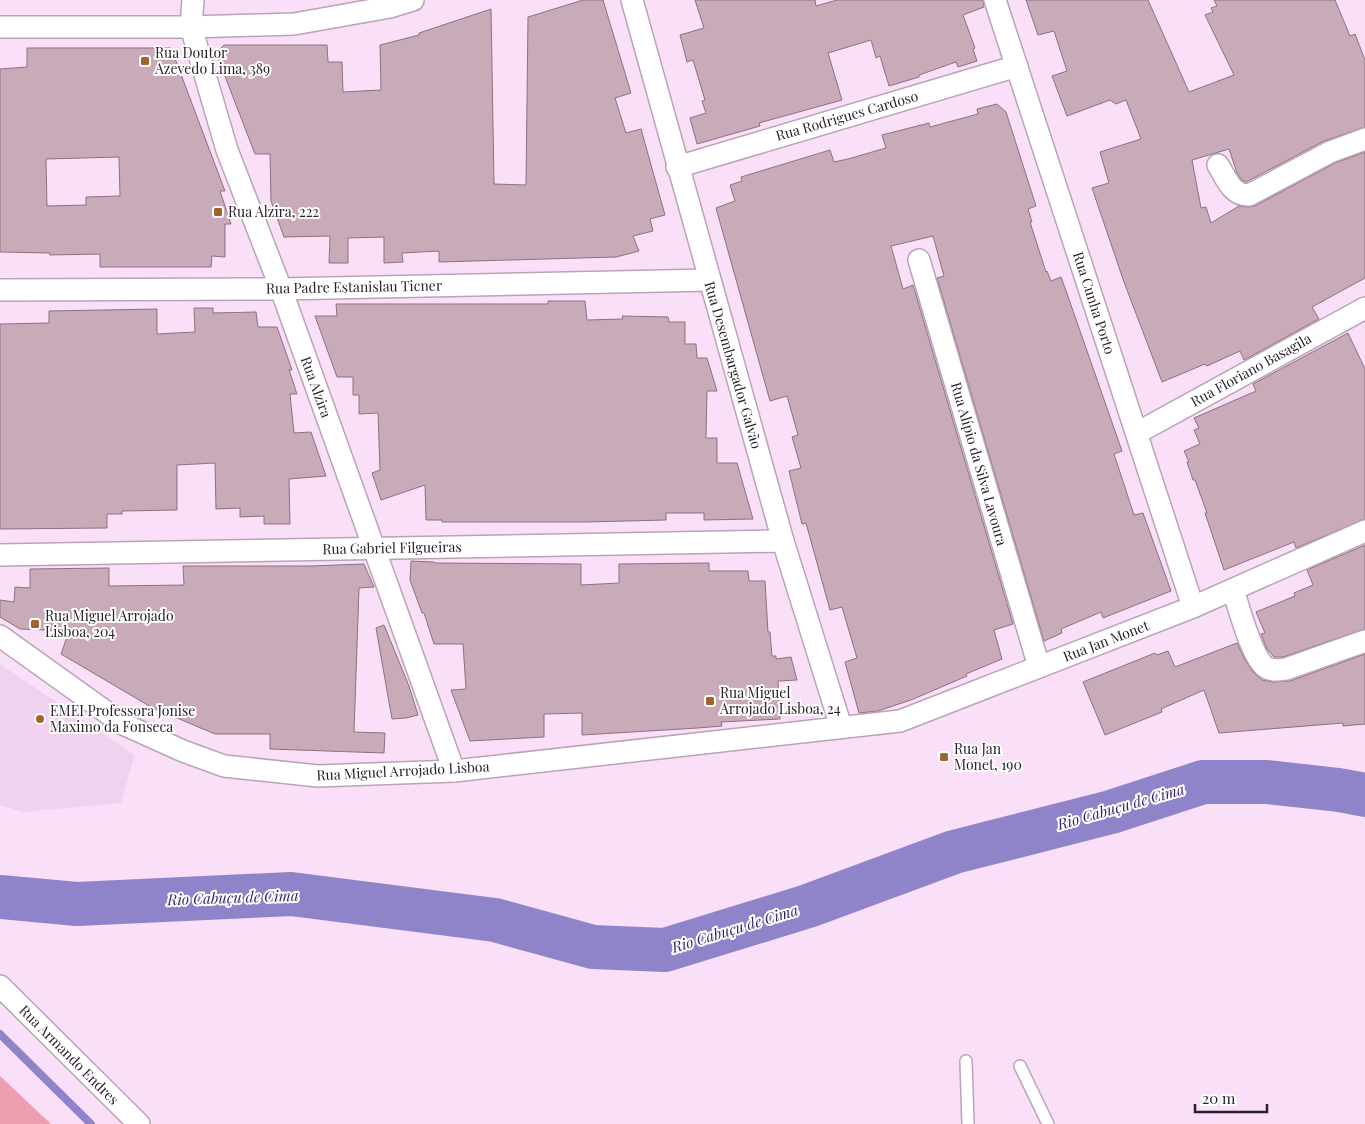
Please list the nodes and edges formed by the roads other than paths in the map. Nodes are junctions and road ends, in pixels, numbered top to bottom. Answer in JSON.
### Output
{"nodes":[{"id":1,"x":193,"y":0,"type":"edge"},
{"id":2,"x":413,"y":0,"type":"edge"},
{"id":3,"x":632,"y":0,"type":"edge"},
{"id":4,"x":995,"y":0,"type":"edge"},
{"id":5,"x":0,"y":27,"type":"edge"},
{"id":6,"x":191,"y":27,"type":"junction"},
{"id":7,"x":1017,"y":66,"type":"junction"},
{"id":8,"x":1365,"y":139,"type":"edge"},
{"id":9,"x":1218,"y":165,"type":"dead end"},
{"id":10,"x":677,"y":167,"type":"junction"},
{"id":11,"x":919,"y":260,"type":"dead end"},
{"id":12,"x":709,"y":280,"type":"junction"},
{"id":13,"x":281,"y":289,"type":"junction"},
{"id":14,"x":0,"y":290,"type":"edge"},
{"id":15,"x":1365,"y":308,"type":"edge"},
{"id":16,"x":1137,"y":433,"type":"junction"},
{"id":17,"x":1365,"y":531,"type":"edge"},
{"id":18,"x":783,"y":541,"type":"junction"},
{"id":19,"x":374,"y":548,"type":"junction"},
{"id":20,"x":0,"y":555,"type":"edge"},
{"id":21,"x":1233,"y":590,"type":"junction"},
{"id":22,"x":1193,"y":606,"type":"junction"},
{"id":23,"x":0,"y":636,"type":"edge"},
{"id":24,"x":1365,"y":641,"type":"edge"},
{"id":25,"x":1039,"y":667,"type":"junction"},
{"id":26,"x":841,"y":727,"type":"junction"},
{"id":27,"x":454,"y":771,"type":"junction"},
{"id":28,"x":0,"y":986,"type":"edge"},
{"id":29,"x":966,"y":1061,"type":"dead end"},
{"id":30,"x":1020,"y":1066,"type":"dead end"},
{"id":31,"x":139,"y":1124,"type":"edge"},
{"id":32,"x":968,"y":1124,"type":"edge"},
{"id":33,"x":1048,"y":1124,"type":"edge"}],
"edges":[{"from":1,"to":6,"type":"street","name":"Rua Alzira"},
{"from":2,"to":6,"type":"street"},
{"from":3,"to":10,"type":"street","name":"Rua Desembargador Galvão"},
{"from":4,"to":7,"type":"street","name":"Rua Cunha Porto"},
{"from":5,"to":6,"type":"street"},
{"from":6,"to":13,"type":"street","name":"Rua Alzira"},
{"from":7,"to":10,"type":"street","name":"Rua Rodrigues Cardoso"},
{"from":7,"to":16,"type":"street","name":"Rua Cunha Porto"},
{"from":8,"to":9,"type":"street"},
{"from":10,"to":12,"type":"street","name":"Rua Desembargador Galvão"},
{"from":11,"to":25,"type":"street","name":"Rua Alípio da Silva Lavoura"},
{"from":12,"to":13,"type":"street","name":"Rua Padre Estanislau Ticner"},
{"from":12,"to":18,"type":"street","name":"Rua Desembargador Galvão"},
{"from":13,"to":14,"type":"street","name":"Rua Padre Estanislau Ticner"},
{"from":13,"to":19,"type":"street","name":"Rua Alzira"},
{"from":15,"to":16,"type":"street","name":"Rua Floriano Basagila"},
{"from":16,"to":22,"type":"street","name":"Rua Cunha Porto"},
{"from":17,"to":21,"type":"street","name":"Rua Jan Monet"},
{"from":18,"to":19,"type":"street","name":"Rua Gabriel Filgueiras"},
{"from":18,"to":26,"type":"street","name":"Rua Desembargador Galvão"},
{"from":19,"to":20,"type":"street","name":"Rua Gabriel Filgueiras"},
{"from":19,"to":27,"type":"street","name":"Rua Alzira"},
{"from":21,"to":22,"type":"street","name":"Rua Jan Monet"},
{"from":21,"to":24,"type":"street"},
{"from":22,"to":25,"type":"street","name":"Rua Jan Monet"},
{"from":23,"to":27,"type":"street","name":"Rua Miguel Arrojado Lisboa"},
{"from":25,"to":26,"type":"street","name":"Rua Jan Monet"},
{"from":26,"to":27,"type":"street","name":"Rua Miguel Arrojado Lisboa"},
{"from":28,"to":31,"type":"street","name":"Rua Armando Endres"},
{"from":29,"to":32,"type":"lane"},
{"from":30,"to":33,"type":"lane"}]}
